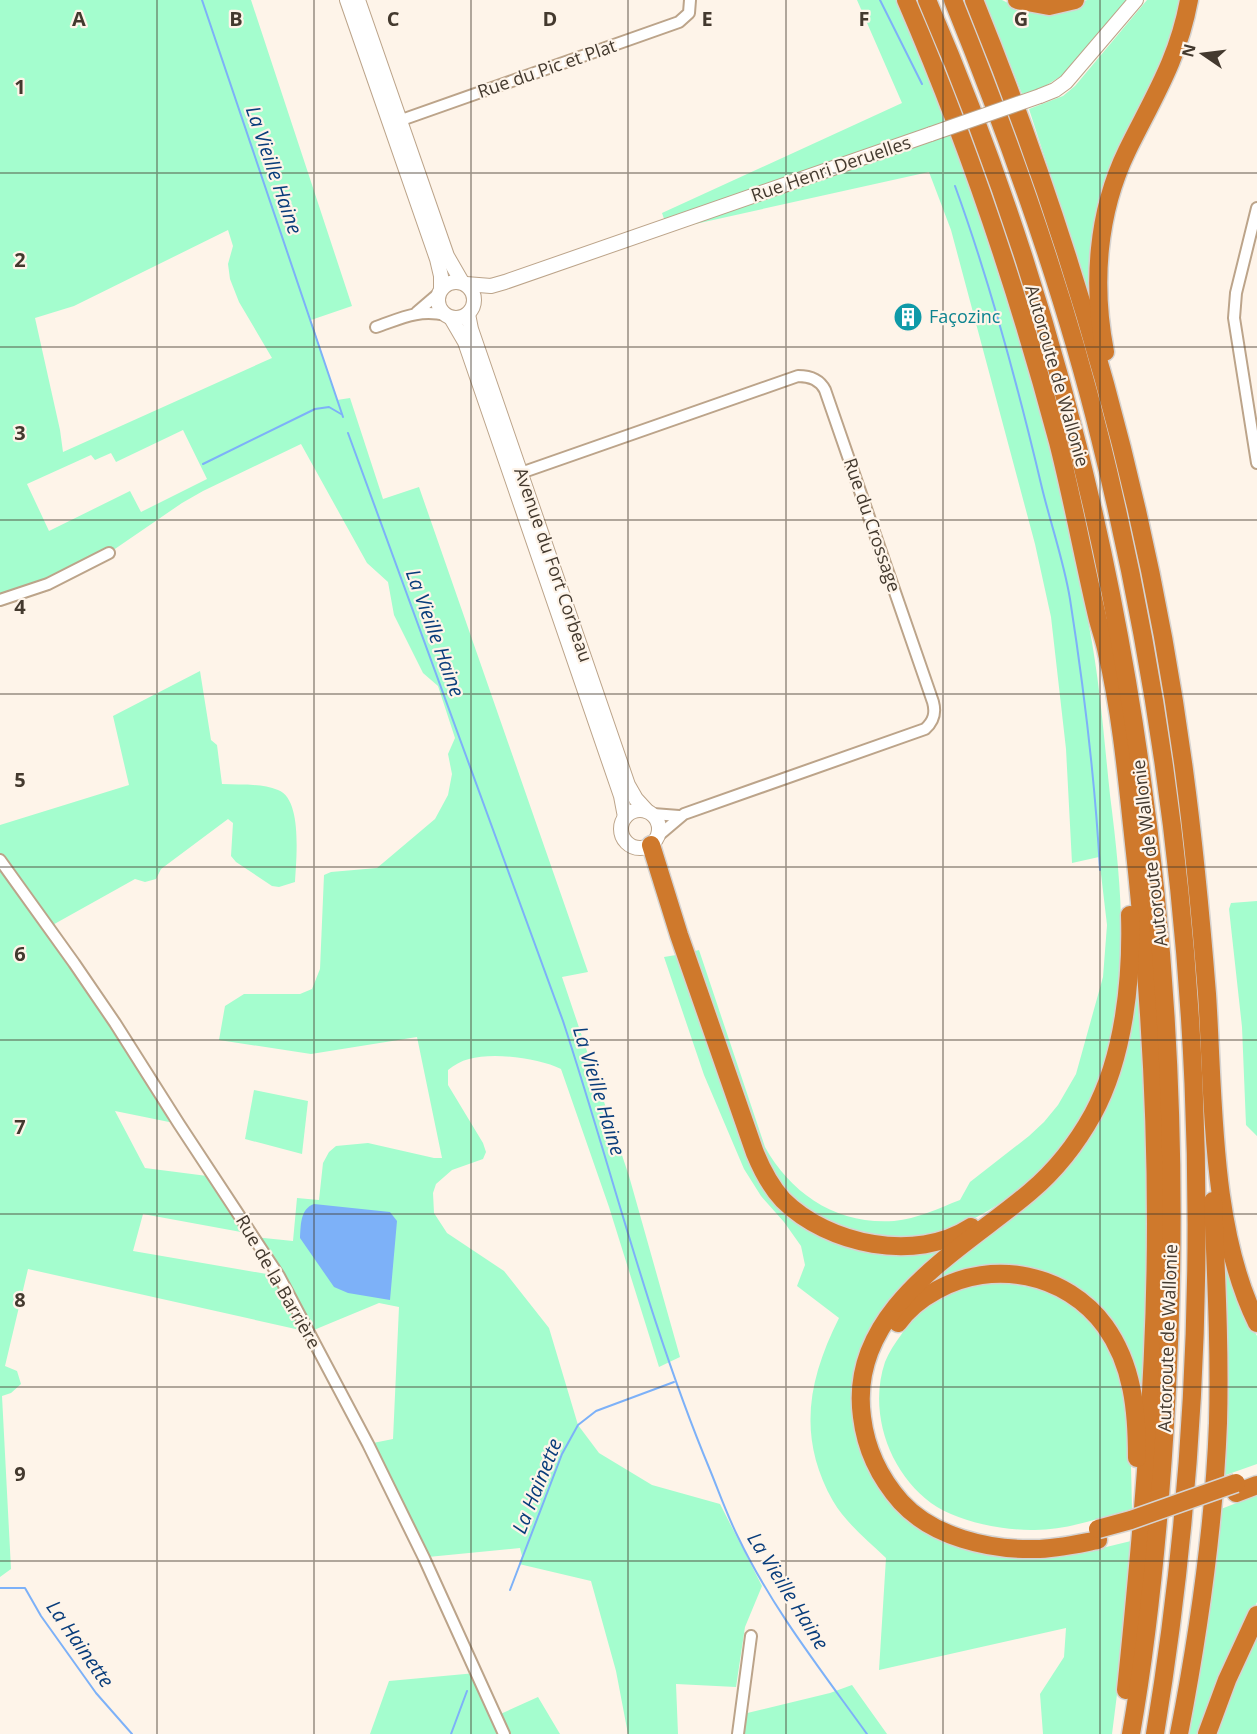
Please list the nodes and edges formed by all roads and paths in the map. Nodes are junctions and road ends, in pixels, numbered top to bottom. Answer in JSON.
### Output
{"nodes":[{"id":1,"x":347,"y":0,"type":"edge"},
{"id":2,"x":358,"y":0,"type":"edge"},
{"id":3,"x":690,"y":0,"type":"edge"},
{"id":4,"x":906,"y":0,"type":"edge"},
{"id":5,"x":927,"y":0,"type":"edge"},
{"id":6,"x":954,"y":0,"type":"edge"},
{"id":7,"x":974,"y":0,"type":"edge"},
{"id":8,"x":1017,"y":0,"type":"edge"},
{"id":9,"x":1076,"y":0,"type":"edge"},
{"id":10,"x":1136,"y":0,"type":"edge"},
{"id":11,"x":1189,"y":0,"type":"edge"},
{"id":12,"x":395,"y":122,"type":"junction"},
{"id":13,"x":1257,"y":208,"type":"edge"},
{"id":14,"x":464,"y":283,"type":"junction"},
{"id":15,"x":491,"y":286,"type":"junction"},
{"id":16,"x":439,"y":291,"type":"junction"},
{"id":17,"x":471,"y":309,"type":"junction"},
{"id":18,"x":416,"y":313,"type":"junction"},
{"id":19,"x":448,"y":316,"type":"junction"},
{"id":20,"x":376,"y":327,"type":"dead end"},
{"id":21,"x":1118,"y":433,"type":"junction"},
{"id":22,"x":1257,"y":464,"type":"edge"},
{"id":23,"x":517,"y":475,"type":"junction"},
{"id":24,"x":109,"y":553,"type":"dead end"},
{"id":25,"x":0,"y":600,"type":"edge"},
{"id":26,"x":1098,"y":621,"type":"junction"},
{"id":27,"x":650,"y":812,"type":"junction"},
{"id":28,"x":680,"y":816,"type":"junction"},
{"id":29,"x":625,"y":817,"type":"junction"},
{"id":30,"x":654,"y":840,"type":"junction"},
{"id":31,"x":0,"y":860,"type":"edge"},
{"id":32,"x":1213,"y":1106,"type":"junction"},
{"id":33,"x":1010,"y":1207,"type":"junction"},
{"id":34,"x":1257,"y":1323,"type":"edge"},
{"id":35,"x":1257,"y":1475,"type":"edge"},
{"id":36,"x":1257,"y":1485,"type":"edge"},
{"id":37,"x":1236,"y":1488,"type":"junction"},
{"id":38,"x":1098,"y":1534,"type":"junction"},
{"id":39,"x":1135,"y":1600,"type":"junction"},
{"id":40,"x":1257,"y":1615,"type":"edge"},
{"id":41,"x":751,"y":1636,"type":"dead end"},
{"id":42,"x":1132,"y":1729,"type":"edge"},
{"id":43,"x":504,"y":1734,"type":"edge"},
{"id":44,"x":738,"y":1734,"type":"edge"},
{"id":45,"x":1155,"y":1734,"type":"edge"},
{"id":46,"x":1179,"y":1734,"type":"edge"},
{"id":47,"x":1207,"y":1734,"type":"edge"}],
"edges":[{"from":1,"to":12,"type":"street"},
{"from":2,"to":12,"type":"street"},
{"from":3,"to":12,"type":"street","name":"Rue du Pic et Plat"},
{"from":4,"to":26,"type":"highway"},
{"from":5,"to":42,"type":"highway","name":"Autoroute de Wallonie"},
{"from":6,"to":45,"type":"highway","name":"Autoroute de Wallonie"},
{"from":7,"to":21,"type":"highway"},
{"from":8,"to":9,"type":"highway"},
{"from":10,"to":15,"type":"street","name":"Rue Henri Deruelles","bridge":true},
{"from":11,"to":21,"type":"highway"},
{"from":12,"to":14,"type":"street"},
{"from":12,"to":16,"type":"street"},
{"from":13,"to":22,"type":"street"},
{"from":14,"to":15,"type":"street","name":"Rue Henri Deruelles"},
{"from":14,"to":16,"type":"street"},
{"from":14,"to":17,"type":"street"},
{"from":15,"to":17,"type":"street","name":"Rue Henri Deruelles"},
{"from":16,"to":18,"type":"street"},
{"from":16,"to":19,"type":"street"},
{"from":17,"to":19,"type":"street"},
{"from":17,"to":23,"type":"street","name":"Avenue du Fort Corbeau"},
{"from":18,"to":19,"type":"street"},
{"from":18,"to":20,"type":"street"},
{"from":19,"to":23,"type":"street","name":"Avenue du Fort Corbeau"},
{"from":21,"to":32,"type":"highway"},
{"from":23,"to":27,"type":"street","name":"Avenue du Fort Corbeau"},
{"from":23,"to":28,"type":"street","name":"Rue du Crossage"},
{"from":23,"to":29,"type":"street","name":"Avenue du Fort Corbeau"},
{"from":24,"to":25,"type":"street"},
{"from":26,"to":33,"type":"highway"},
{"from":26,"to":39,"type":"highway"},
{"from":27,"to":28,"type":"street"},
{"from":27,"to":29,"type":"street"},
{"from":27,"to":30,"type":"street"},
{"from":28,"to":30,"type":"street"},
{"from":29,"to":30,"type":"street"},
{"from":30,"to":33,"type":"highway"},
{"from":31,"to":43,"type":"street","name":"Rue de la Barrière"},
{"from":32,"to":34,"type":"highway"},
{"from":32,"to":46,"type":"highway"},
{"from":33,"to":38,"type":"highway"},
{"from":35,"to":37,"type":"highway"},
{"from":36,"to":37,"type":"highway"},
{"from":37,"to":38,"type":"highway","bridge":true},
{"from":38,"to":39,"type":"highway"},
{"from":39,"to":42,"type":"highway"},
{"from":40,"to":47,"type":"highway"},
{"from":41,"to":44,"type":"street"}]}
